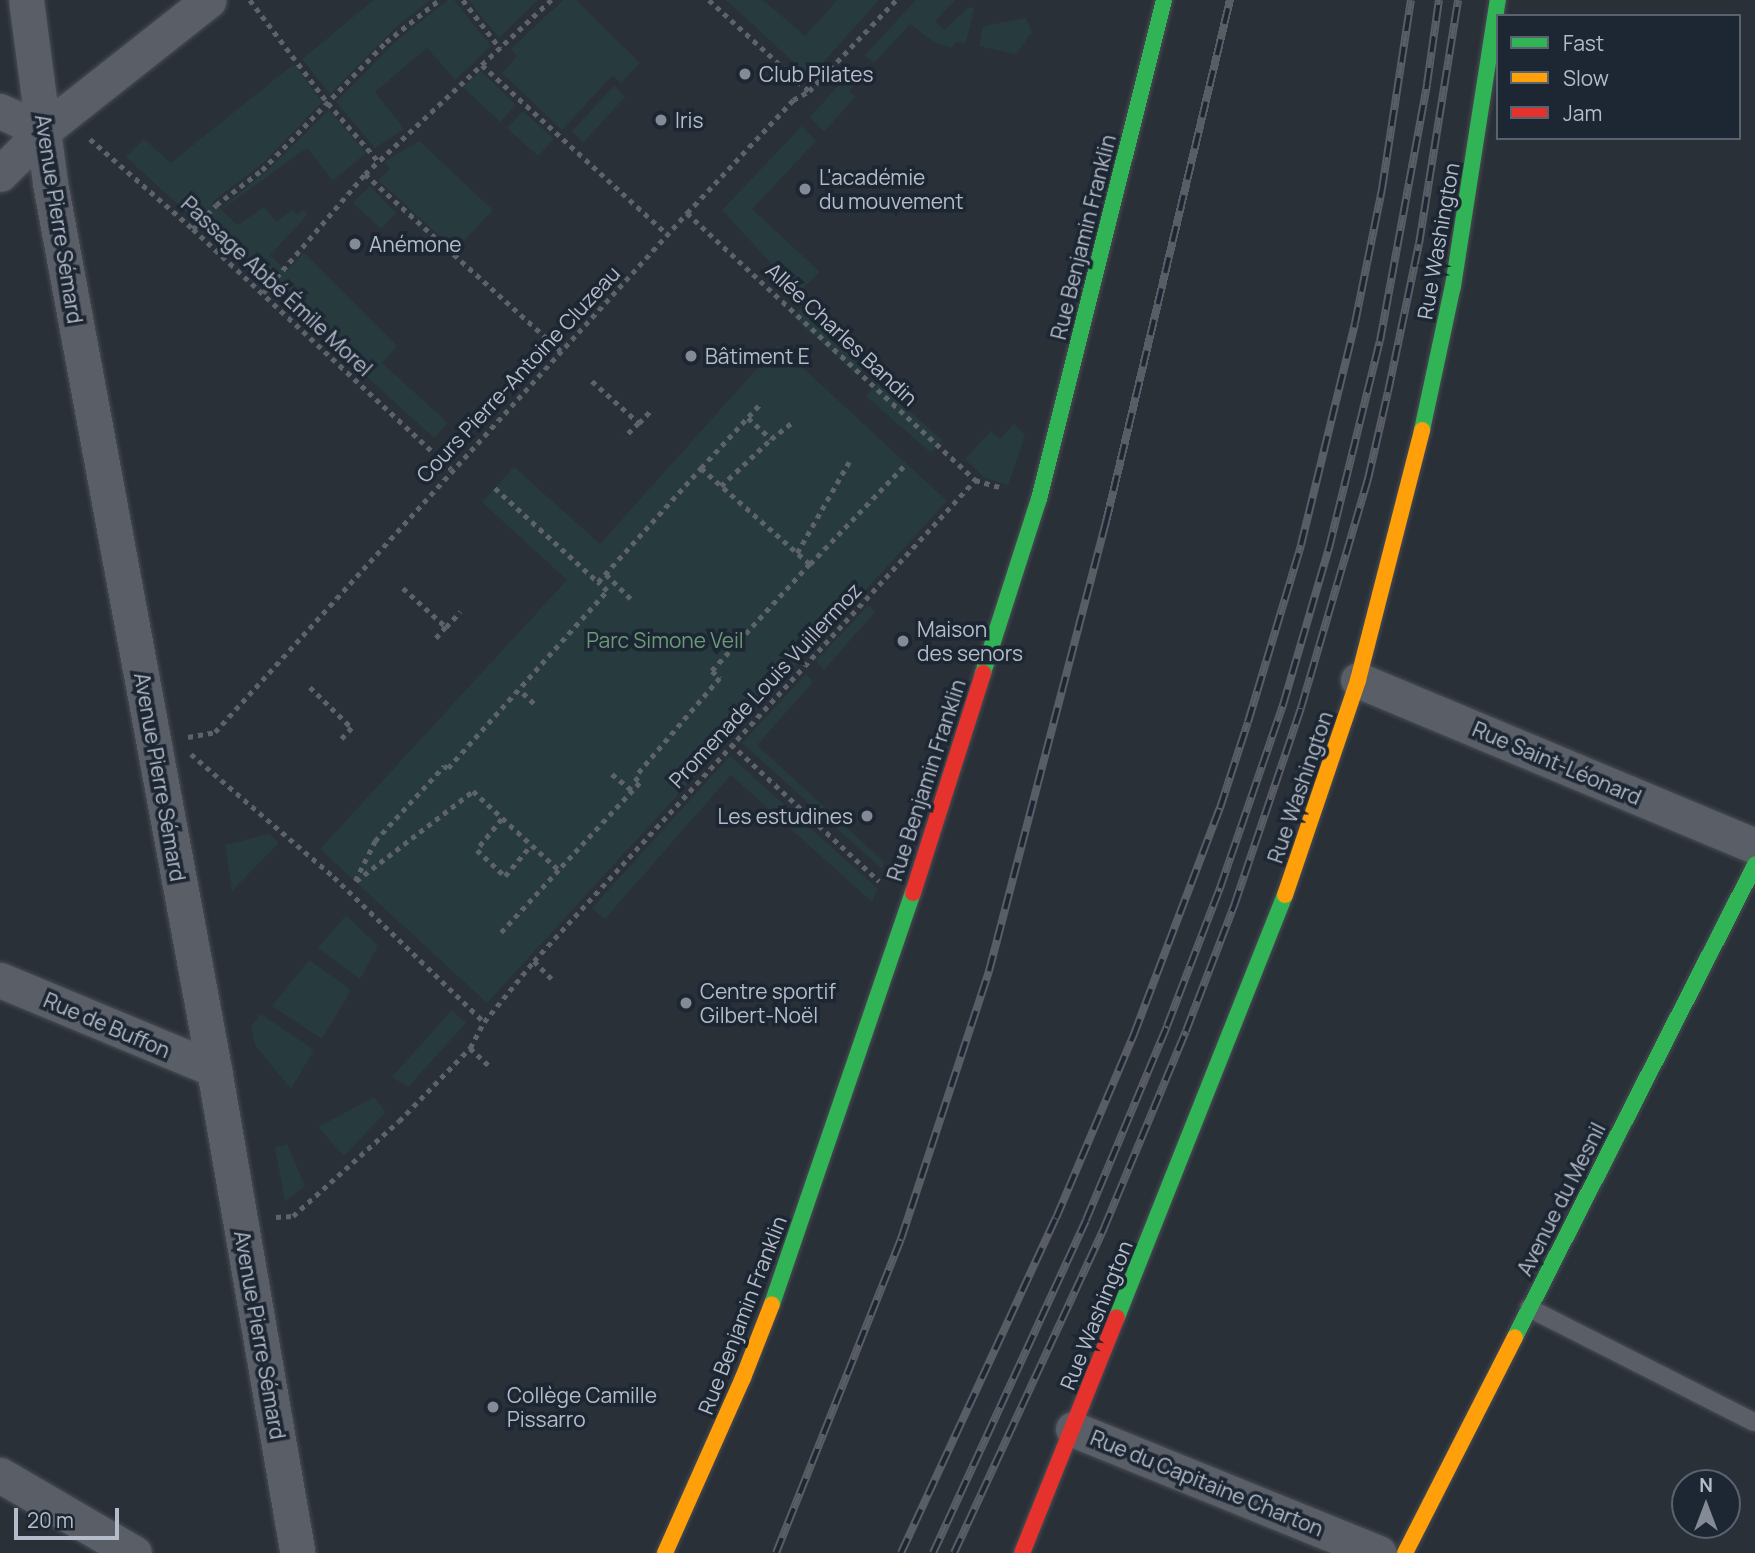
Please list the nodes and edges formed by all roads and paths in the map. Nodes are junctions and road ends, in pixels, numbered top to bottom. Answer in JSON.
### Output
{"nodes":[{"id":1,"x":26,"y":0,"type":"edge"},
{"id":2,"x":209,"y":0,"type":"edge"},
{"id":3,"x":250,"y":0,"type":"edge"},
{"id":4,"x":439,"y":0,"type":"edge"},
{"id":5,"x":463,"y":0,"type":"edge"},
{"id":6,"x":551,"y":0,"type":"edge"},
{"id":7,"x":709,"y":0,"type":"edge"},
{"id":8,"x":896,"y":0,"type":"edge"},
{"id":9,"x":1164,"y":0,"type":"edge"},
{"id":10,"x":1496,"y":19,"type":"edge"},
{"id":11,"x":500,"y":48,"type":"junction"},
{"id":12,"x":482,"y":65,"type":"junction"},
{"id":13,"x":809,"y":91,"type":"junction"},
{"id":14,"x":328,"y":103,"type":"junction"},
{"id":15,"x":0,"y":110,"type":"edge"},
{"id":16,"x":43,"y":131,"type":"junction"},
{"id":17,"x":89,"y":138,"type":"dead end"},
{"id":18,"x":379,"y":162,"type":"junction"},
{"id":19,"x":0,"y":174,"type":"edge"},
{"id":20,"x":365,"y":174,"type":"junction"},
{"id":21,"x":687,"y":212,"type":"junction"},
{"id":22,"x":194,"y":229,"type":"junction"},
{"id":23,"x":668,"y":235,"type":"junction"},
{"id":24,"x":263,"y":293,"type":"junction"},
{"id":25,"x":561,"y":351,"type":"junction"},
{"id":26,"x":593,"y":381,"type":"dead end"},
{"id":27,"x":760,"y":404,"type":"dead end"},
{"id":28,"x":651,"y":410,"type":"dead end"},
{"id":29,"x":748,"y":418,"type":"junction"},
{"id":30,"x":793,"y":421,"type":"dead end"},
{"id":31,"x":639,"y":423,"type":"junction"},
{"id":32,"x":625,"y":437,"type":"dead end"},
{"id":33,"x":772,"y":439,"type":"junction"},
{"id":34,"x":849,"y":462,"type":"dead end"},
{"id":35,"x":906,"y":464,"type":"dead end"},
{"id":36,"x":701,"y":468,"type":"junction"},
{"id":37,"x":451,"y":469,"type":"junction"},
{"id":38,"x":975,"y":480,"type":"junction"},
{"id":39,"x":721,"y":486,"type":"junction"},
{"id":40,"x":495,"y":488,"type":"dead end"},
{"id":41,"x":1039,"y":499,"type":"junction"},
{"id":42,"x":797,"y":552,"type":"junction"},
{"id":43,"x":810,"y":564,"type":"junction"},
{"id":44,"x":606,"y":574,"type":"junction"},
{"id":45,"x":598,"y":582,"type":"junction"},
{"id":46,"x":403,"y":588,"type":"dead end"},
{"id":47,"x":632,"y":600,"type":"dead end"},
{"id":48,"x":460,"y":612,"type":"dead end"},
{"id":49,"x":446,"y":627,"type":"junction"},
{"id":50,"x":434,"y":641,"type":"dead end"},
{"id":51,"x":1358,"y":680,"type":"junction"},
{"id":52,"x":310,"y":687,"type":"dead end"},
{"id":53,"x":523,"y":693,"type":"dead end"},
{"id":54,"x":536,"y":705,"type":"dead end"},
{"id":55,"x":340,"y":741,"type":"dead end"},
{"id":56,"x":731,"y":744,"type":"junction"},
{"id":57,"x":165,"y":745,"type":"junction"},
{"id":58,"x":612,"y":774,"type":"dead end"},
{"id":59,"x":633,"y":791,"type":"junction"},
{"id":60,"x":502,"y":819,"type":"junction"},
{"id":61,"x":531,"y":845,"type":"junction"},
{"id":62,"x":1755,"y":846,"type":"edge"},
{"id":63,"x":1755,"y":864,"type":"edge"},
{"id":64,"x":559,"y":870,"type":"junction"},
{"id":65,"x":908,"y":907,"type":"junction"},
{"id":66,"x":501,"y":933,"type":"dead end"},
{"id":67,"x":534,"y":961,"type":"junction"},
{"id":68,"x":0,"y":980,"type":"edge"},
{"id":69,"x":553,"y":980,"type":"dead end"},
{"id":70,"x":484,"y":1022,"type":"junction"},
{"id":71,"x":470,"y":1048,"type":"junction"},
{"id":72,"x":489,"y":1066,"type":"dead end"},
{"id":73,"x":214,"y":1069,"type":"junction"},
{"id":74,"x":240,"y":1219,"type":"junction"},
{"id":75,"x":1529,"y":1308,"type":"junction"},
{"id":76,"x":1754,"y":1422,"type":"edge"},
{"id":77,"x":1073,"y":1429,"type":"junction"},
{"id":78,"x":0,"y":1475,"type":"edge"},
{"id":79,"x":134,"y":1553,"type":"edge"},
{"id":80,"x":298,"y":1553,"type":"edge"},
{"id":81,"x":665,"y":1553,"type":"edge"},
{"id":82,"x":1022,"y":1553,"type":"edge"},
{"id":83,"x":1379,"y":1553,"type":"edge"},
{"id":84,"x":1405,"y":1553,"type":"edge"}],
"edges":[{"from":1,"to":16,"type":"street","name":"Avenue Pierre Sémard"},
{"from":2,"to":16,"type":"street"},
{"from":3,"to":14,"type":"path"},
{"from":4,"to":14,"type":"path"},
{"from":5,"to":11,"type":"path"},
{"from":6,"to":11,"type":"path"},
{"from":7,"to":13,"type":"path"},
{"from":8,"to":13,"type":"path","name":"Cours Pierre-Antoine Cluzeau"},
{"from":9,"to":41,"type":"street","name":"Rue Benjamin Franklin"},
{"from":10,"to":51,"type":"street","name":"Rue Washington"},
{"from":11,"to":12,"type":"path"},
{"from":12,"to":18,"type":"path"},
{"from":12,"to":23,"type":"path"},
{"from":13,"to":21,"type":"path","name":"Cours Pierre-Antoine Cluzeau"},
{"from":14,"to":18,"type":"path"},
{"from":14,"to":22,"type":"path"},
{"from":15,"to":16,"type":"street"},
{"from":16,"to":19,"type":"street"},
{"from":16,"to":57,"type":"street","name":"Avenue Pierre Sémard"},
{"from":17,"to":22,"type":"path","name":"Passage Abbé Émile Morel"},
{"from":18,"to":20,"type":"path"},
{"from":20,"to":24,"type":"path"},
{"from":20,"to":25,"type":"path"},
{"from":21,"to":23,"type":"path","name":"Cours Pierre-Antoine Cluzeau"},
{"from":21,"to":38,"type":"path","name":"Allée Charles Bandin"},
{"from":22,"to":24,"type":"path","name":"Passage Abbé Émile Morel"},
{"from":23,"to":25,"type":"path","name":"Cours Pierre-Antoine Cluzeau"},
{"from":24,"to":37,"type":"path","name":"Passage Abbé Émile Morel"},
{"from":25,"to":37,"type":"path","name":"Cours Pierre-Antoine Cluzeau"},
{"from":26,"to":31,"type":"path"},
{"from":27,"to":29,"type":"path"},
{"from":28,"to":31,"type":"path"},
{"from":29,"to":33,"type":"path"},
{"from":29,"to":36,"type":"path"},
{"from":30,"to":33,"type":"path"},
{"from":31,"to":32,"type":"path"},
{"from":33,"to":39,"type":"path"},
{"from":34,"to":42,"type":"path"},
{"from":35,"to":43,"type":"path"},
{"from":36,"to":39,"type":"path"},
{"from":36,"to":44,"type":"path"},
{"from":37,"to":57,"type":"path","name":"Cours Pierre-Antoine Cluzeau"},
{"from":38,"to":41,"type":"path"},
{"from":38,"to":56,"type":"path","name":"Promenade Louis Vuillermoz"},
{"from":39,"to":42,"type":"path"},
{"from":40,"to":45,"type":"path"},
{"from":41,"to":65,"type":"street","name":"Rue Benjamin Franklin"},
{"from":42,"to":43,"type":"path"},
{"from":43,"to":59,"type":"path"},
{"from":44,"to":45,"type":"path"},
{"from":44,"to":47,"type":"path"},
{"from":45,"to":60,"type":"path"},
{"from":46,"to":49,"type":"path"},
{"from":48,"to":49,"type":"path"},
{"from":49,"to":50,"type":"path"},
{"from":51,"to":62,"type":"street","name":"Rue Saint-Léonard"},
{"from":51,"to":77,"type":"street","name":"Rue Washington"},
{"from":52,"to":55,"type":"path"},
{"from":53,"to":54,"type":"path"},
{"from":56,"to":65,"type":"path"},
{"from":56,"to":67,"type":"path","name":"Promenade Louis Vuillermoz"},
{"from":57,"to":70,"type":"path"},
{"from":57,"to":73,"type":"street","name":"Avenue Pierre Sémard"},
{"from":58,"to":59,"type":"path"},
{"from":59,"to":64,"type":"path"},
{"from":60,"to":61,"type":"path"},
{"from":60,"to":61,"type":"path"},
{"from":61,"to":64,"type":"path"},
{"from":63,"to":75,"type":"street","name":"Avenue du Mesnil"},
{"from":64,"to":66,"type":"path"},
{"from":65,"to":81,"type":"street","name":"Rue Benjamin Franklin"},
{"from":67,"to":69,"type":"path"},
{"from":67,"to":70,"type":"path","name":"Promenade Louis Vuillermoz"},
{"from":68,"to":73,"type":"street","name":"Rue de Buffon"},
{"from":70,"to":71,"type":"path","name":"Promenade Louis Vuillermoz"},
{"from":71,"to":72,"type":"path"},
{"from":71,"to":74,"type":"path","name":"Promenade Louis Vuillermoz"},
{"from":73,"to":74,"type":"street","name":"Avenue Pierre Sémard"},
{"from":74,"to":80,"type":"street","name":"Avenue Pierre Sémard"},
{"from":75,"to":76,"type":"lane"},
{"from":75,"to":84,"type":"street","name":"Avenue du Mesnil"},
{"from":77,"to":82,"type":"street","name":"Rue Washington"},
{"from":77,"to":83,"type":"street","name":"Rue du Capitaine Charton"},
{"from":78,"to":79,"type":"street"}]}
